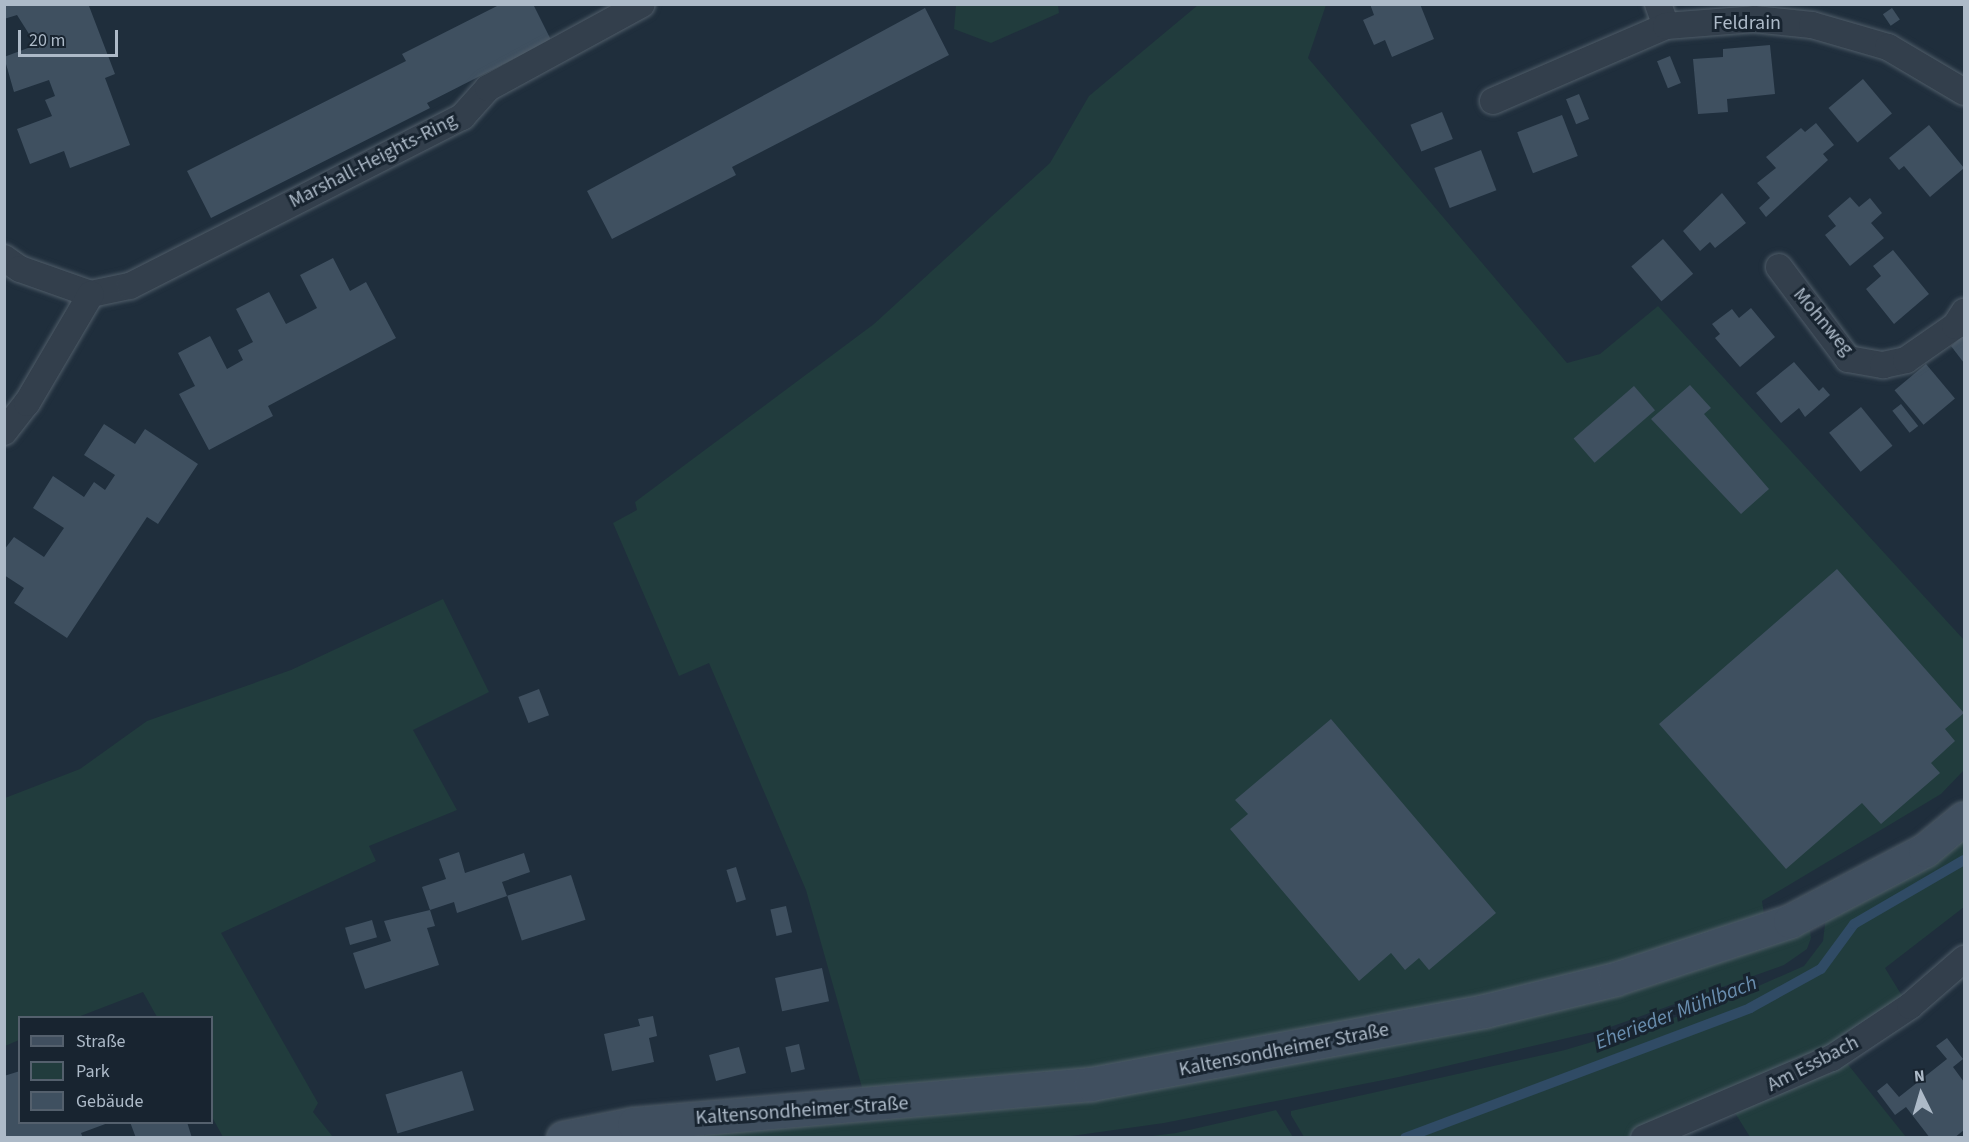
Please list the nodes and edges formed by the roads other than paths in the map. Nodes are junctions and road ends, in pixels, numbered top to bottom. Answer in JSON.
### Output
{"nodes":[{"id":1,"x":642,"y":4,"type":"edge"},
{"id":2,"x":1662,"y":15,"type":"edge"},
{"id":3,"x":1965,"y":92,"type":"edge"},
{"id":4,"x":1493,"y":101,"type":"dead end"},
{"id":5,"x":4,"y":258,"type":"edge"},
{"id":6,"x":1779,"y":267,"type":"dead end"},
{"id":7,"x":91,"y":294,"type":"junction"},
{"id":8,"x":1965,"y":312,"type":"edge"},
{"id":9,"x":4,"y":432,"type":"edge"},
{"id":10,"x":1965,"y":818,"type":"edge"},
{"id":11,"x":1965,"y":959,"type":"edge"},
{"id":12,"x":563,"y":1137,"type":"edge"},
{"id":13,"x":1644,"y":1137,"type":"edge"}],
"edges":[{"from":1,"to":7,"type":"street","name":"Marshall-Heights-Ring"},
{"from":2,"to":3,"type":"street","name":"Feldrain"},
{"from":2,"to":4,"type":"street","name":"Feldrain"},
{"from":5,"to":7,"type":"street"},
{"from":6,"to":8,"type":"street","name":"Mohnweg"},
{"from":7,"to":9,"type":"street"},
{"from":10,"to":12,"type":"main road","name":"Kaltensondheimer Straße"},
{"from":11,"to":13,"type":"street","name":"Am Essbach"}]}
